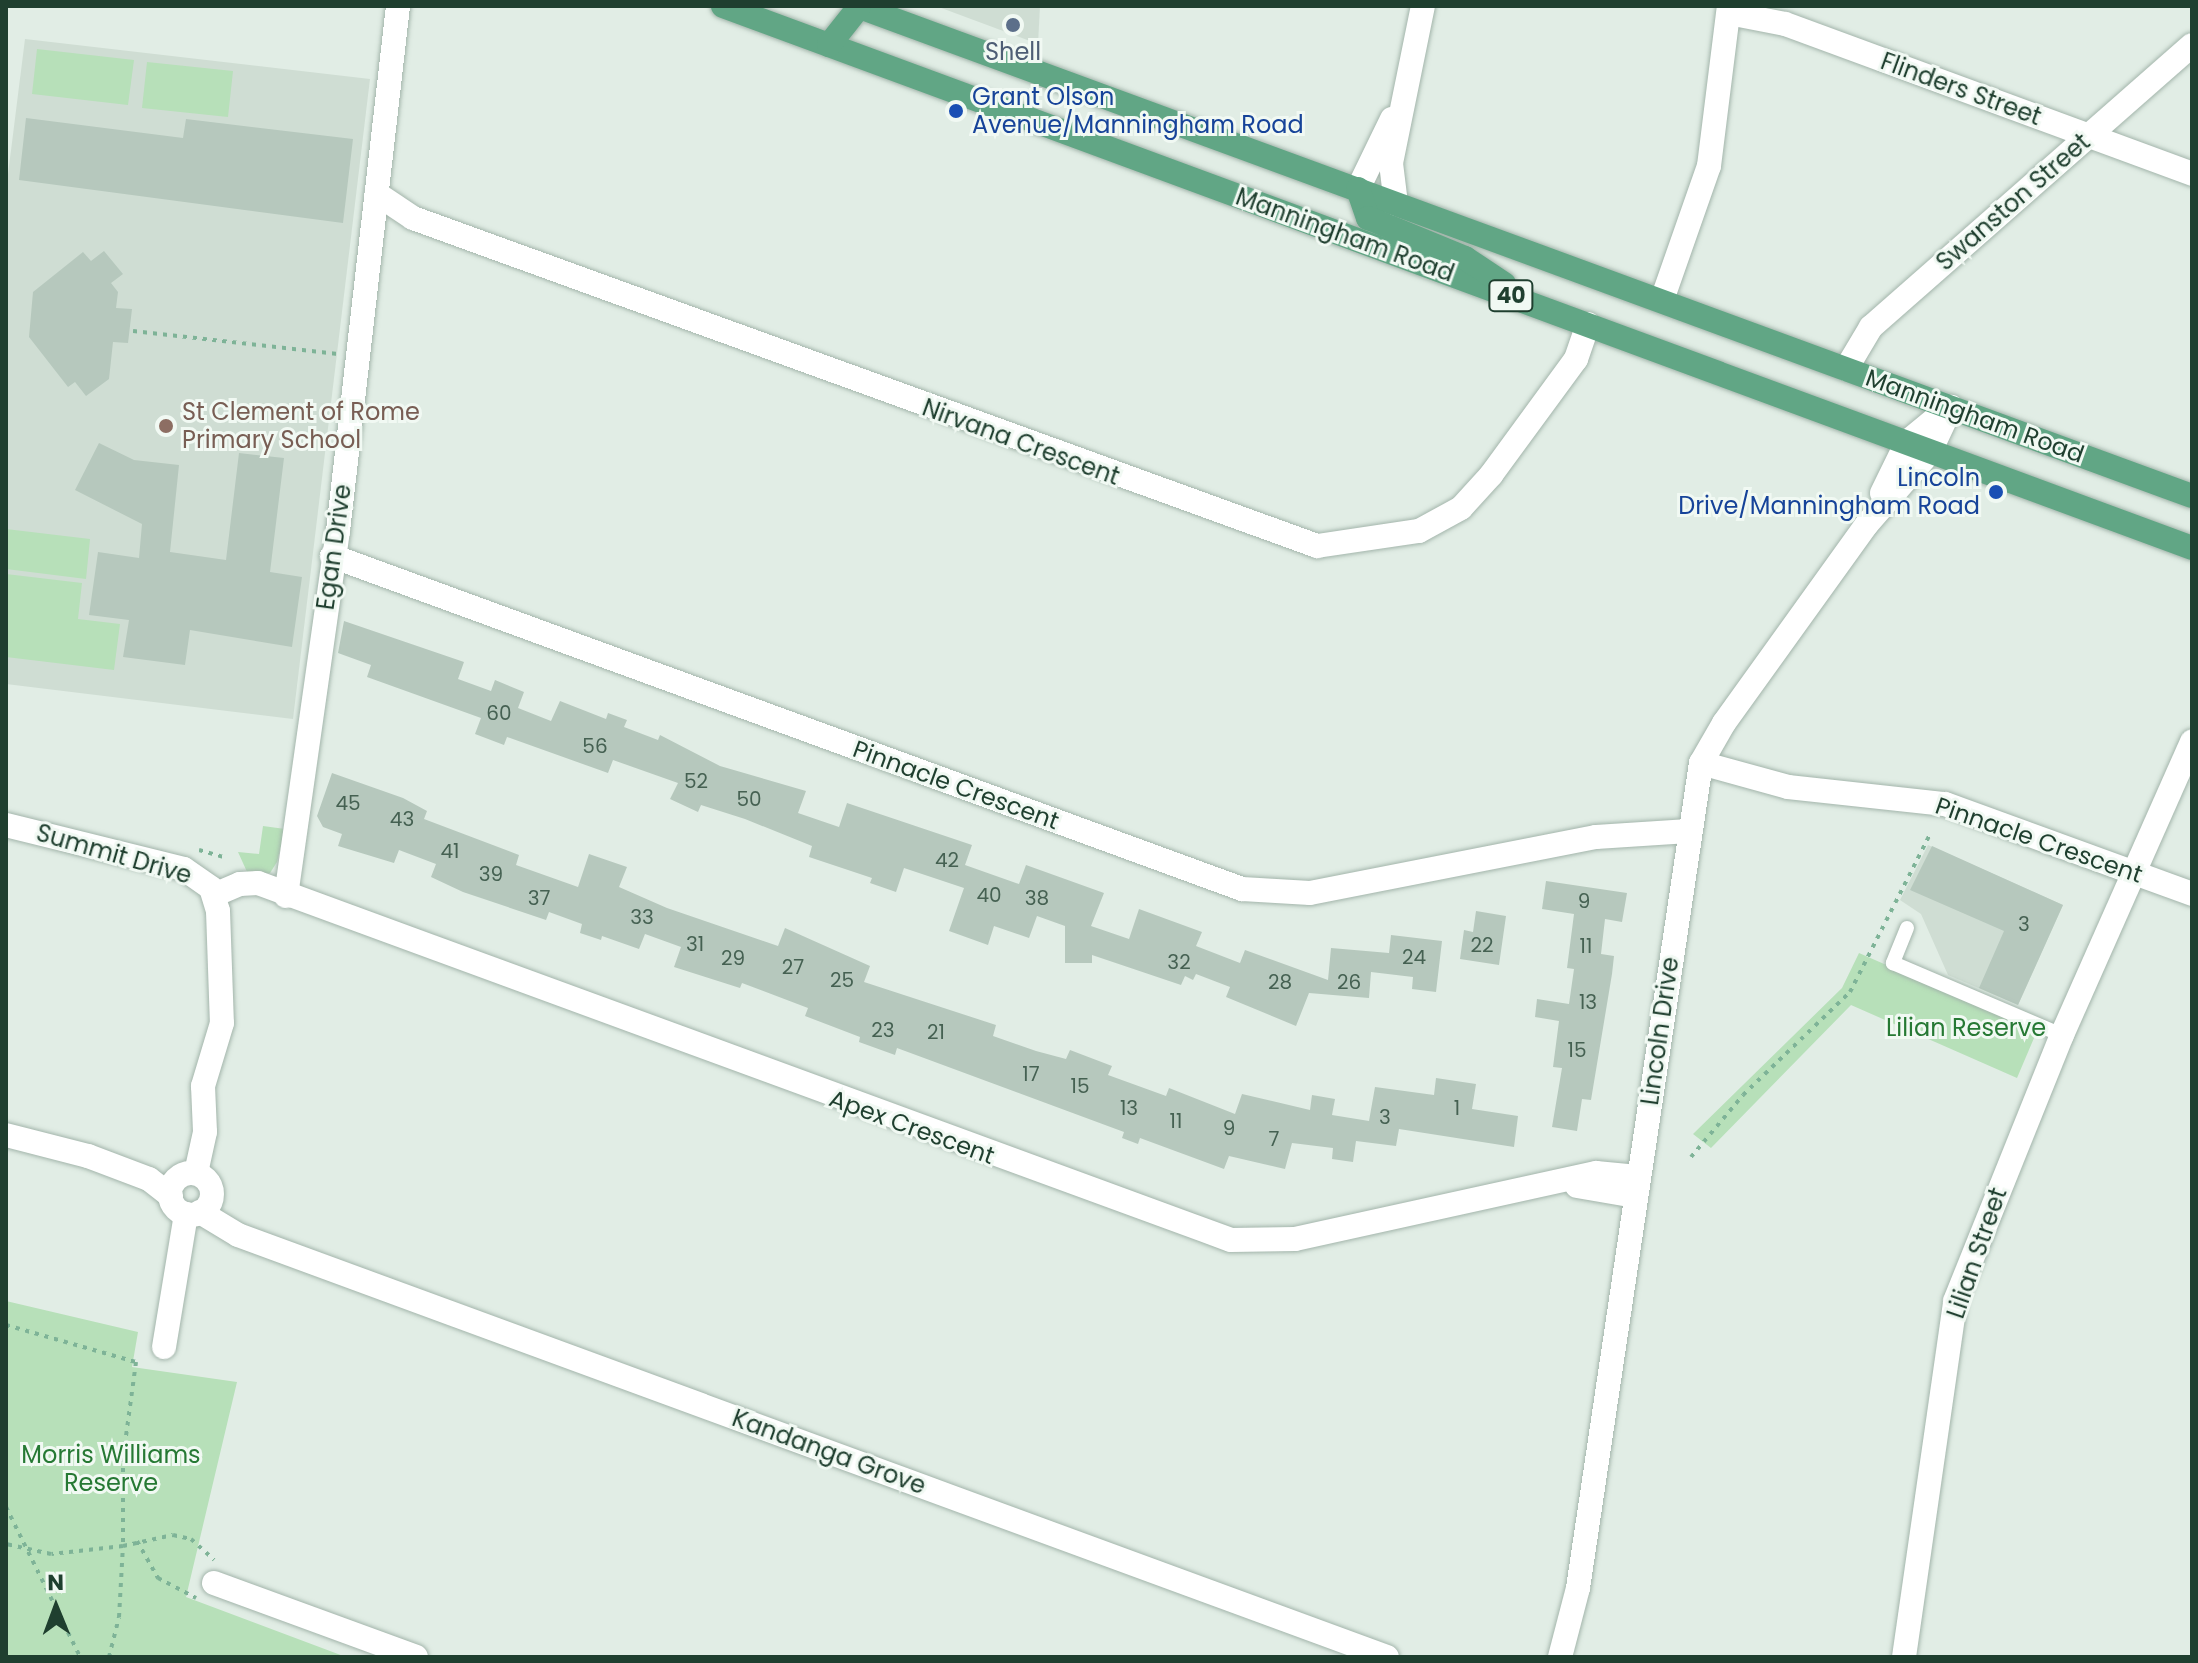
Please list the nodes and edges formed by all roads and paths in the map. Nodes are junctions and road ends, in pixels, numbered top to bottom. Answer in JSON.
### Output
{"nodes":[{"id":1,"x":398,"y":6,"type":"edge"},
{"id":2,"x":723,"y":6,"type":"edge"},
{"id":3,"x":836,"y":6,"type":"edge"},
{"id":4,"x":859,"y":6,"type":"edge"},
{"id":5,"x":1423,"y":6,"type":"edge"},
{"id":6,"x":1729,"y":9,"type":"edge"},
{"id":7,"x":829,"y":45,"type":"junction"},
{"id":8,"x":2192,"y":45,"type":"edge"},
{"id":9,"x":1403,"y":99,"type":"junction"},
{"id":10,"x":2088,"y":136,"type":"junction"},
{"id":11,"x":2192,"y":174,"type":"edge"},
{"id":12,"x":1358,"y":189,"type":"junction"},
{"id":13,"x":377,"y":194,"type":"junction"},
{"id":14,"x":1396,"y":204,"type":"junction"},
{"id":15,"x":1662,"y":300,"type":"junction"},
{"id":16,"x":1532,"y":303,"type":"junction"},
{"id":17,"x":1588,"y":324,"type":"junction"},
{"id":18,"x":133,"y":331,"type":"dead end"},
{"id":19,"x":360,"y":356,"type":"junction"},
{"id":20,"x":1846,"y":369,"type":"junction"},
{"id":21,"x":1951,"y":407,"type":"junction"},
{"id":22,"x":1907,"y":442,"type":"junction"},
{"id":23,"x":1930,"y":452,"type":"junction"},
{"id":24,"x":2192,"y":496,"type":"edge"},
{"id":25,"x":1867,"y":524,"type":"junction"},
{"id":26,"x":2192,"y":548,"type":"edge"},
{"id":27,"x":332,"y":556,"type":"junction"},
{"id":28,"x":2192,"y":741,"type":"edge"},
{"id":29,"x":1699,"y":773,"type":"junction"},
{"id":30,"x":1690,"y":821,"type":"junction"},
{"id":31,"x":6,"y":825,"type":"edge"},
{"id":32,"x":1930,"y":834,"type":"dead end"},
{"id":33,"x":2135,"y":873,"type":"junction"},
{"id":34,"x":2192,"y":894,"type":"edge"},
{"id":35,"x":214,"y":895,"type":"junction"},
{"id":36,"x":286,"y":896,"type":"junction"},
{"id":37,"x":1907,"y":928,"type":"dead end"},
{"id":38,"x":2062,"y":1035,"type":"junction"},
{"id":39,"x":6,"y":1135,"type":"edge"},
{"id":40,"x":1691,"y":1157,"type":"dead end"},
{"id":41,"x":1636,"y":1186,"type":"junction"},
{"id":42,"x":191,"y":1194,"type":"junction"},
{"id":43,"x":6,"y":1325,"type":"edge"},
{"id":44,"x":164,"y":1347,"type":"dead end"},
{"id":45,"x":6,"y":1507,"type":"edge"},
{"id":46,"x":6,"y":1544,"type":"edge"},
{"id":47,"x":123,"y":1546,"type":"junction"},
{"id":48,"x":27,"y":1552,"type":"junction"},
{"id":49,"x":214,"y":1572,"type":"joint"},
{"id":50,"x":1578,"y":1588,"type":"junction"},
{"id":51,"x":80,"y":1657,"type":"edge"},
{"id":52,"x":109,"y":1657,"type":"edge"},
{"id":53,"x":416,"y":1657,"type":"edge"},
{"id":54,"x":1387,"y":1657,"type":"edge"},
{"id":55,"x":1560,"y":1657,"type":"edge"},
{"id":56,"x":1575,"y":1657,"type":"edge"},
{"id":57,"x":1904,"y":1657,"type":"edge"}],
"edges":[{"from":1,"to":13,"type":"street","name":"Egan Drive"},
{"from":2,"to":7,"type":"main road","name":"Manningham Road","number":"40"},
{"from":3,"to":7,"type":"main road"},
{"from":4,"to":7,"type":"main road"},
{"from":4,"to":12,"type":"main road","name":"Manningham Road","number":"40"},
{"from":5,"to":9,"type":"street"},
{"from":6,"to":10,"type":"street","name":"Flinders Street"},
{"from":6,"to":15,"type":"street"},
{"from":7,"to":16,"type":"main road","name":"Manningham Road","number":"40"},
{"from":8,"to":10,"type":"street","name":"Swanston Street"},
{"from":9,"to":12,"type":"street"},
{"from":9,"to":14,"type":"street"},
{"from":10,"to":11,"type":"street","name":"Flinders Street"},
{"from":10,"to":20,"type":"street","name":"Swanston Street"},
{"from":12,"to":14,"type":"main road","name":"Manningham Road","number":"40"},
{"from":12,"to":16,"type":"main road"},
{"from":13,"to":17,"type":"street","name":"Nirvana Crescent"},
{"from":13,"to":19,"type":"street","name":"Egan Drive"},
{"from":14,"to":15,"type":"main road","name":"Manningham Road","number":"40"},
{"from":15,"to":20,"type":"main road","name":"Manningham Road","number":"40"},
{"from":16,"to":17,"type":"main road","name":"Manningham Road","number":"40"},
{"from":17,"to":22,"type":"main road","name":"Manningham Road","number":"40"},
{"from":18,"to":19,"type":"path"},
{"from":19,"to":27,"type":"street","name":"Egan Drive"},
{"from":20,"to":21,"type":"main road","name":"Manningham Road","number":"40"},
{"from":21,"to":22,"type":"street","name":"Lincoln Drive"},
{"from":21,"to":23,"type":"street","name":"Lincoln Drive"},
{"from":21,"to":24,"type":"main road","name":"Manningham Road","number":"40"},
{"from":22,"to":23,"type":"main road","name":"Manningham Road","number":"40"},
{"from":22,"to":25,"type":"street","name":"Lincoln Drive"},
{"from":23,"to":25,"type":"street","name":"Lincoln Drive"},
{"from":23,"to":26,"type":"main road","name":"Manningham Road","number":"40"},
{"from":25,"to":29,"type":"street","name":"Lincoln Drive"},
{"from":27,"to":30,"type":"street","name":"Pinnacle Crescent"},
{"from":27,"to":36,"type":"street","name":"Egan Drive"},
{"from":28,"to":33,"type":"street","name":"Lilian Street"},
{"from":29,"to":30,"type":"street","name":"Lincoln Drive"},
{"from":29,"to":33,"type":"street","name":"Pinnacle Crescent"},
{"from":30,"to":41,"type":"street","name":"Lincoln Drive"},
{"from":31,"to":35,"type":"street","name":"Summit Drive"},
{"from":32,"to":40,"type":"path"},
{"from":33,"to":34,"type":"street","name":"Pinnacle Crescent"},
{"from":33,"to":38,"type":"street","name":"Lilian Street"},
{"from":35,"to":36,"type":"street"},
{"from":35,"to":42,"type":"street"},
{"from":36,"to":41,"type":"street","name":"Apex Crescent"},
{"from":37,"to":38,"type":"lane"},
{"from":38,"to":57,"type":"street","name":"Lilian Street"},
{"from":39,"to":42,"type":"street","name":"Kandanga Grove"},
{"from":41,"to":50,"type":"street","name":"Lincoln Drive"},
{"from":42,"to":44,"type":"street"},
{"from":42,"to":54,"type":"street","name":"Kandanga Grove"},
{"from":43,"to":47,"type":"path"},
{"from":45,"to":48,"type":"path"},
{"from":46,"to":48,"type":"path"},
{"from":47,"to":48,"type":"path"},
{"from":47,"to":49,"type":"path"},
{"from":47,"to":52,"type":"path"},
{"from":48,"to":51,"type":"path"},
{"from":49,"to":53,"type":"street"},
{"from":50,"to":55,"type":"street","name":"Lincoln Drive"},
{"from":50,"to":56,"type":"street","name":"Lincoln Drive"}]}
